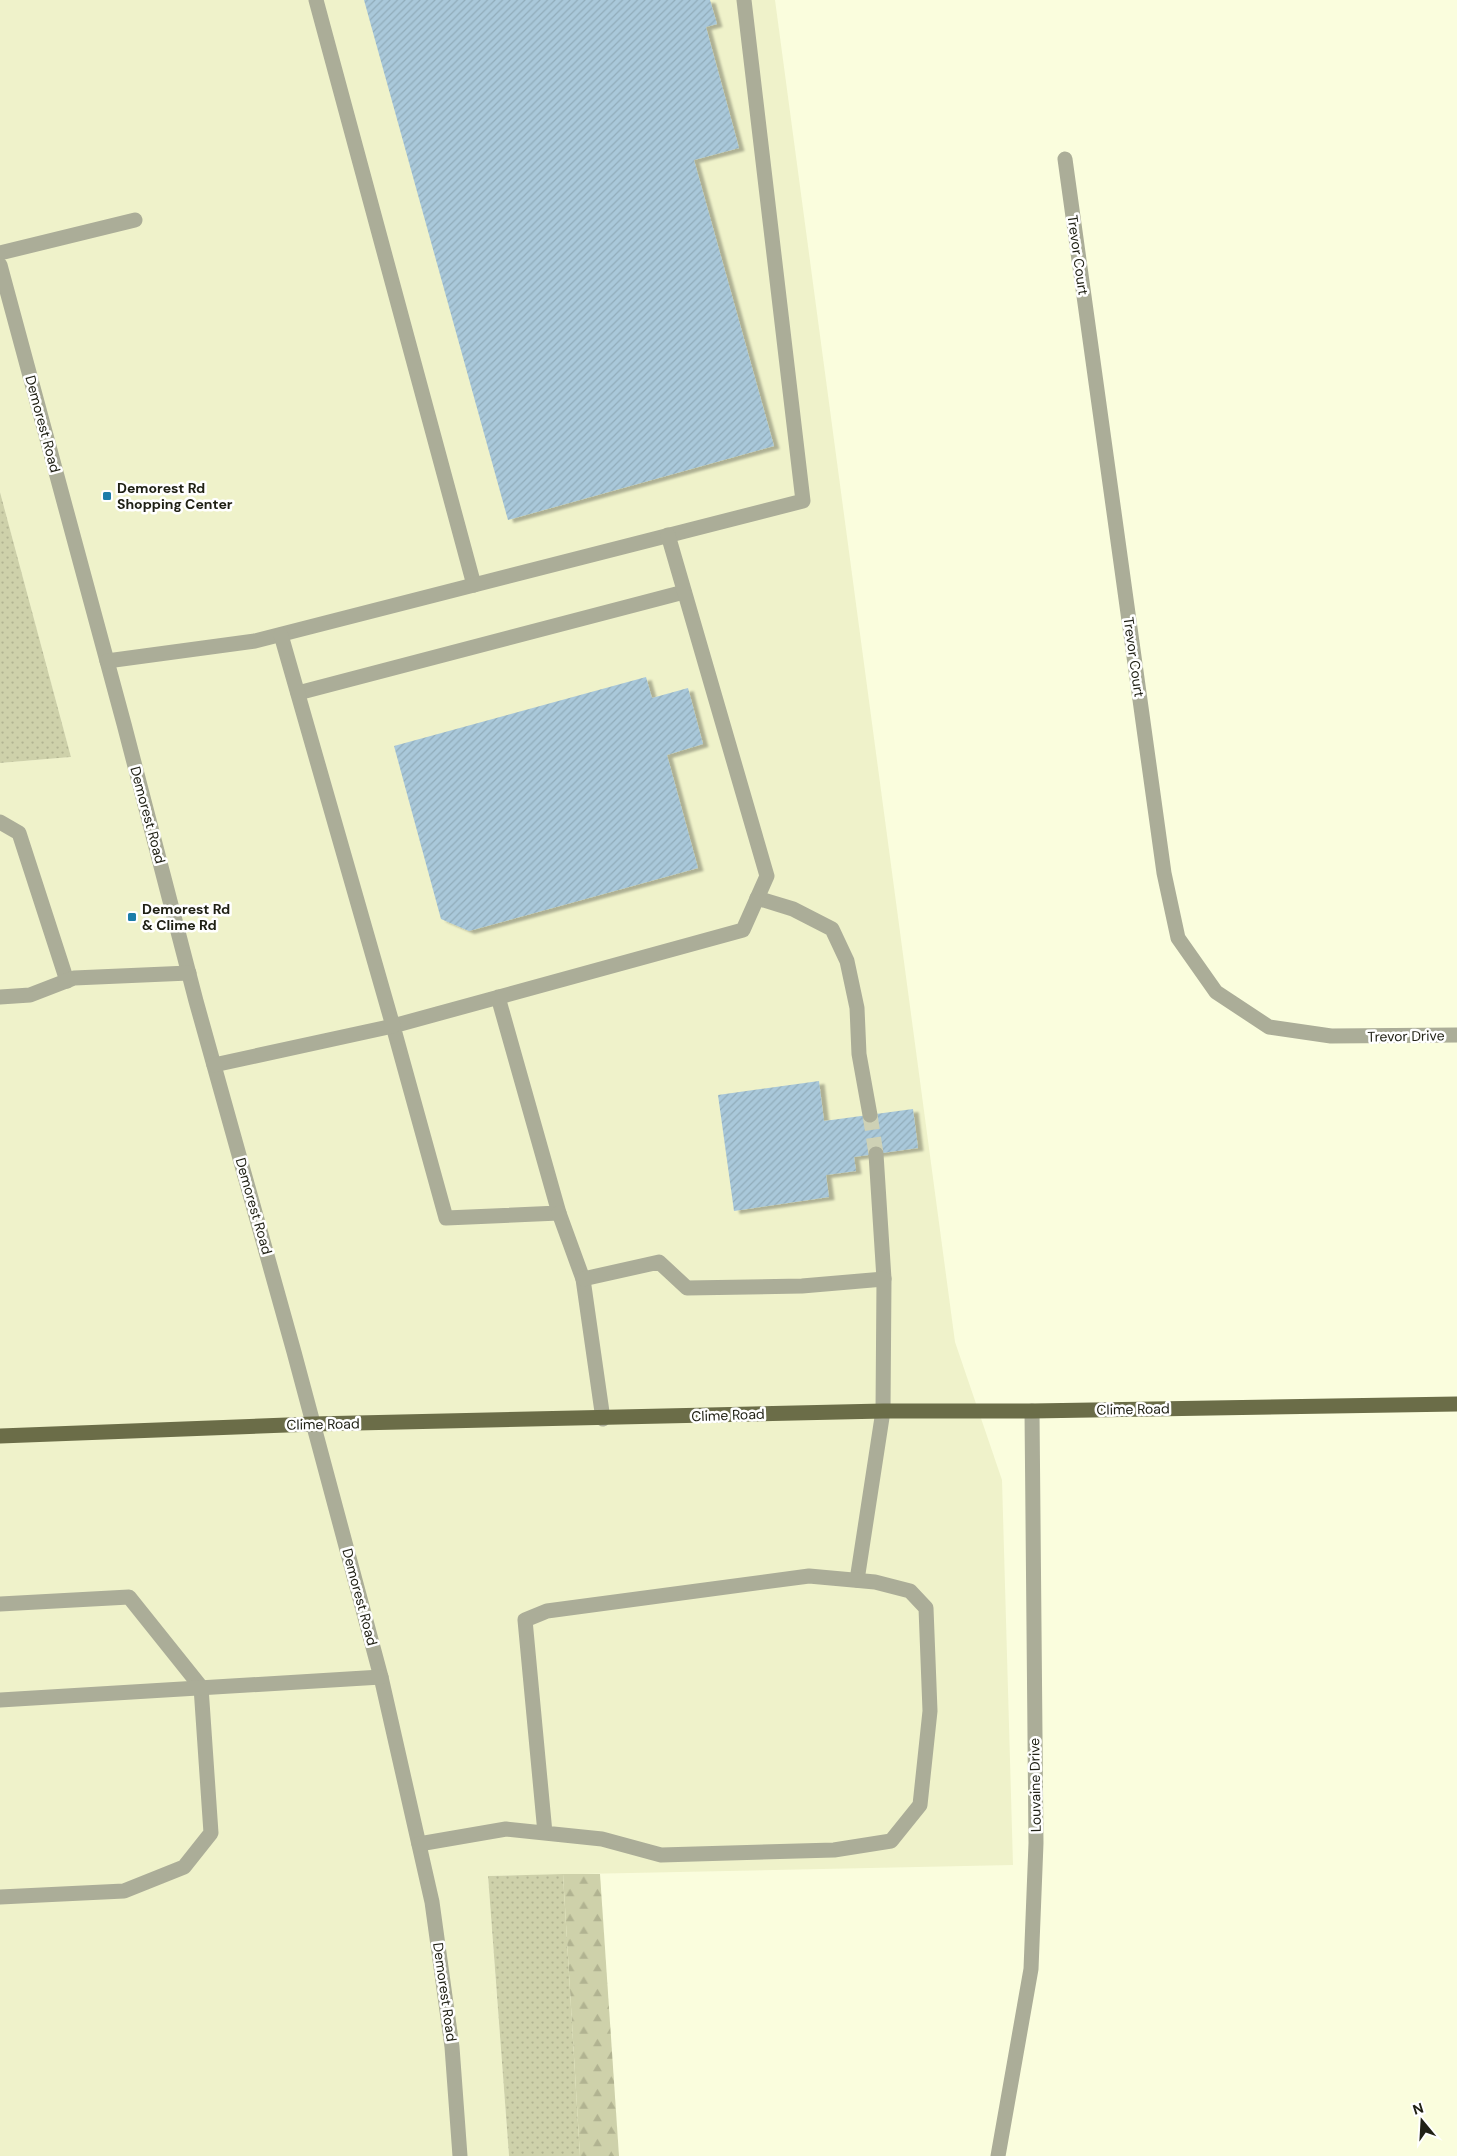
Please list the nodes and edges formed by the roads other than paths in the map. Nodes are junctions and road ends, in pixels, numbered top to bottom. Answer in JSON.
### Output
{"nodes":[{"id":1,"x":316,"y":0,"type":"edge"},
{"id":2,"x":744,"y":0,"type":"edge"},
{"id":3,"x":1065,"y":159,"type":"dead end"},
{"id":4,"x":135,"y":220,"type":"dead end"},
{"id":5,"x":0,"y":253,"type":"edge"},
{"id":6,"x":0,"y":265,"type":"edge"},
{"id":7,"x":668,"y":535,"type":"junction"},
{"id":8,"x":474,"y":585,"type":"junction"},
{"id":9,"x":684,"y":592,"type":"junction"},
{"id":10,"x":281,"y":635,"type":"junction"},
{"id":11,"x":107,"y":661,"type":"junction"},
{"id":12,"x":298,"y":692,"type":"junction"},
{"id":13,"x":0,"y":822,"type":"edge"},
{"id":14,"x":757,"y":898,"type":"junction"},
{"id":15,"x":189,"y":973,"type":"junction"},
{"id":16,"x":67,"y":981,"type":"junction"},
{"id":17,"x":0,"y":997,"type":"edge"},
{"id":18,"x":498,"y":997,"type":"junction"},
{"id":19,"x":393,"y":1026,"type":"junction"},
{"id":20,"x":1457,"y":1035,"type":"edge"},
{"id":21,"x":1356,"y":1036,"type":"joint"},
{"id":22,"x":214,"y":1065,"type":"junction"},
{"id":23,"x":870,"y":1115,"type":"tunnel mouth"},
{"id":24,"x":876,"y":1154,"type":"tunnel mouth"},
{"id":25,"x":559,"y":1213,"type":"junction"},
{"id":26,"x":583,"y":1279,"type":"junction"},
{"id":27,"x":884,"y":1279,"type":"junction"},
{"id":28,"x":1457,"y":1404,"type":"edge"},
{"id":29,"x":883,"y":1411,"type":"junction"},
{"id":30,"x":1032,"y":1411,"type":"junction"},
{"id":31,"x":603,"y":1419,"type":"junction"},
{"id":32,"x":314,"y":1424,"type":"junction"},
{"id":33,"x":0,"y":1436,"type":"edge"},
{"id":34,"x":857,"y":1580,"type":"junction"},
{"id":35,"x":0,"y":1604,"type":"edge"},
{"id":36,"x":381,"y":1677,"type":"junction"},
{"id":37,"x":201,"y":1687,"type":"junction"},
{"id":38,"x":0,"y":1700,"type":"edge"},
{"id":39,"x":545,"y":1833,"type":"junction"},
{"id":40,"x":419,"y":1844,"type":"junction"},
{"id":41,"x":0,"y":1897,"type":"edge"},
{"id":42,"x":460,"y":2156,"type":"edge"},
{"id":43,"x":998,"y":2156,"type":"edge"}],
"edges":[{"from":1,"to":8,"type":"street"},
{"from":2,"to":7,"type":"street"},
{"from":3,"to":21,"type":"street","name":"Trevor Court"},
{"from":4,"to":5,"type":"street"},
{"from":6,"to":11,"type":"street","name":"Demorest Road"},
{"from":7,"to":8,"type":"street"},
{"from":7,"to":9,"type":"street"},
{"from":8,"to":10,"type":"street"},
{"from":9,"to":12,"type":"street"},
{"from":9,"to":14,"type":"street"},
{"from":10,"to":11,"type":"street"},
{"from":10,"to":12,"type":"street"},
{"from":11,"to":15,"type":"street","name":"Demorest Road"},
{"from":12,"to":19,"type":"street"},
{"from":13,"to":16,"type":"street"},
{"from":14,"to":18,"type":"street"},
{"from":14,"to":23,"type":"street"},
{"from":15,"to":16,"type":"street"},
{"from":15,"to":22,"type":"street","name":"Demorest Road"},
{"from":16,"to":17,"type":"street"},
{"from":18,"to":19,"type":"street"},
{"from":18,"to":25,"type":"street"},
{"from":19,"to":22,"type":"street"},
{"from":19,"to":25,"type":"street"},
{"from":20,"to":21,"type":"street","name":"Trevor Drive"},
{"from":22,"to":32,"type":"street","name":"Demorest Road"},
{"from":24,"to":27,"type":"street"},
{"from":25,"to":26,"type":"street"},
{"from":26,"to":27,"type":"street"},
{"from":26,"to":31,"type":"street"},
{"from":27,"to":29,"type":"street"},
{"from":28,"to":30,"type":"main road","name":"Clime Road"},
{"from":29,"to":30,"type":"main road","name":"Clime Road"},
{"from":29,"to":31,"type":"main road","name":"Clime Road"},
{"from":29,"to":34,"type":"street"},
{"from":30,"to":43,"type":"street","name":"Louvaine Drive"},
{"from":31,"to":32,"type":"main road","name":"Clime Road"},
{"from":32,"to":33,"type":"main road","name":"Clime Road"},
{"from":32,"to":36,"type":"street","name":"Demorest Road"},
{"from":34,"to":39,"type":"street"},
{"from":34,"to":39,"type":"street"},
{"from":35,"to":37,"type":"street"},
{"from":36,"to":37,"type":"street"},
{"from":36,"to":40,"type":"street","name":"Demorest Road"},
{"from":37,"to":38,"type":"street"},
{"from":37,"to":41,"type":"street"},
{"from":39,"to":40,"type":"street"},
{"from":40,"to":42,"type":"street","name":"Demorest Road"}]}
